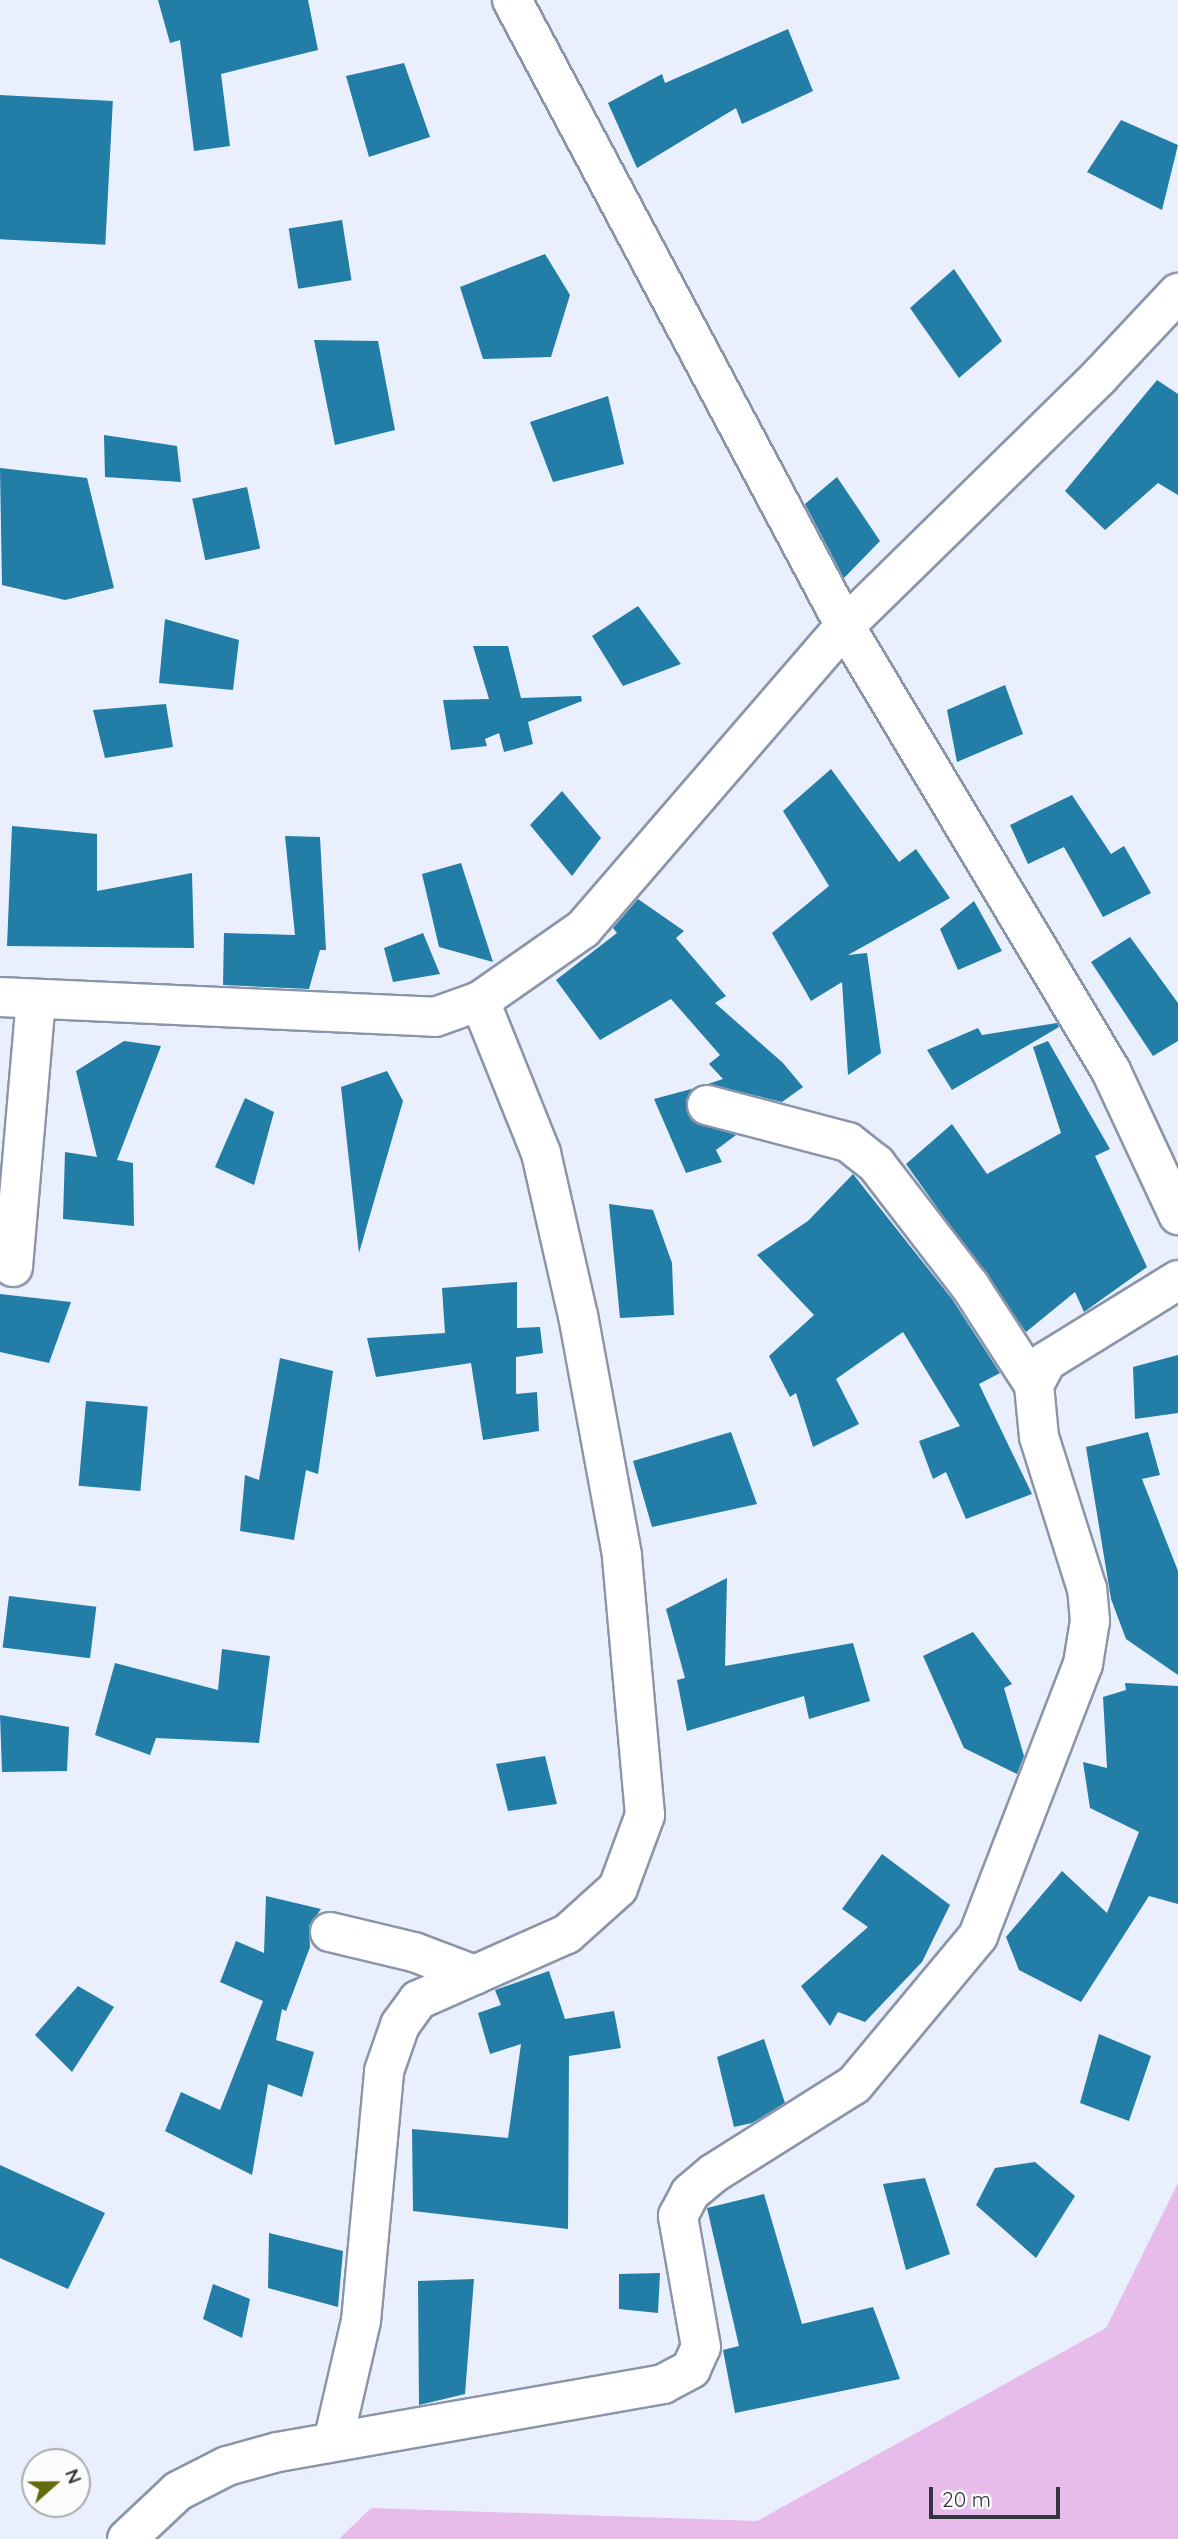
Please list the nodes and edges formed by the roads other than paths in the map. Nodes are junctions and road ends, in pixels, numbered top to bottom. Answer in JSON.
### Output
{"nodes":[{"id":1,"x":512,"y":0,"type":"edge"},
{"id":2,"x":1178,"y":293,"type":"edge"},
{"id":3,"x":845,"y":626,"type":"junction"},
{"id":4,"x":18,"y":998,"type":"edge"},
{"id":5,"x":480,"y":1000,"type":"junction"},
{"id":6,"x":707,"y":1105,"type":"dead end"},
{"id":7,"x":1178,"y":1215,"type":"edge"},
{"id":8,"x":13,"y":1267,"type":"dead end"},
{"id":9,"x":1178,"y":1280,"type":"edge"},
{"id":10,"x":1034,"y":1385,"type":"junction"},
{"id":11,"x":330,"y":1932,"type":"dead end"},
{"id":12,"x":475,"y":1975,"type":"junction"},
{"id":13,"x":333,"y":2442,"type":"junction"},
{"id":14,"x":127,"y":2539,"type":"edge"}],
"edges":[{"from":1,"to":3,"type":"street"},
{"from":2,"to":3,"type":"street"},
{"from":3,"to":5,"type":"street"},
{"from":3,"to":7,"type":"street"},
{"from":4,"to":5,"type":"street"},
{"from":4,"to":8,"type":"street"},
{"from":5,"to":12,"type":"street"},
{"from":6,"to":10,"type":"street"},
{"from":9,"to":10,"type":"street"},
{"from":10,"to":13,"type":"street"},
{"from":11,"to":12,"type":"street"},
{"from":12,"to":13,"type":"street"},
{"from":13,"to":14,"type":"street"}]}
